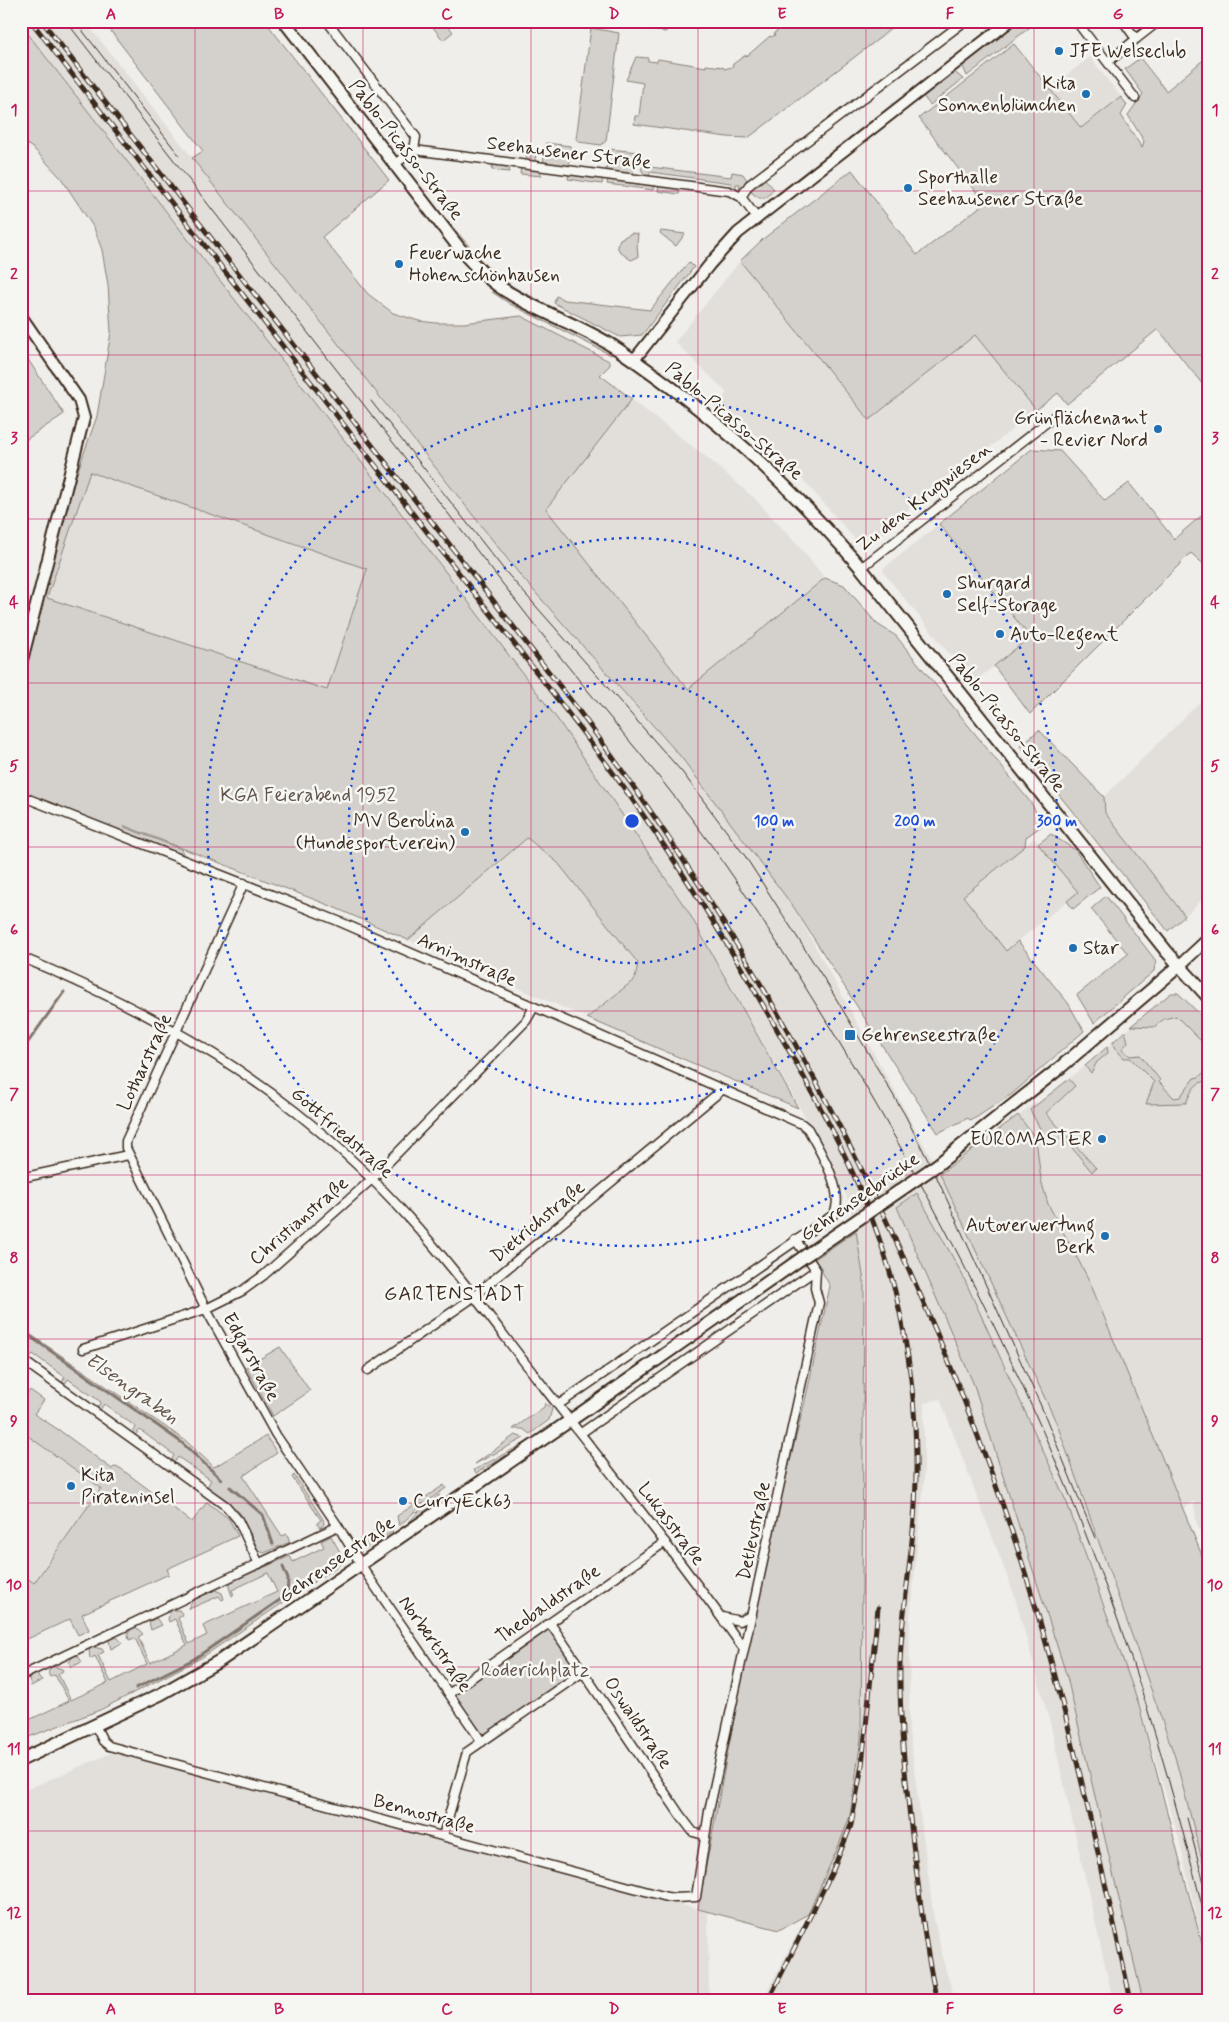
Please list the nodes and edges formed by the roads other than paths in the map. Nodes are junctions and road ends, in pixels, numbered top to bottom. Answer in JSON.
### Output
{"nodes":[{"id":1,"x":284,"y":21,"type":"edge"},
{"id":2,"x":326,"y":21,"type":"edge"},
{"id":3,"x":965,"y":21,"type":"edge"},
{"id":4,"x":1010,"y":21,"type":"edge"},
{"id":5,"x":1076,"y":21,"type":"edge"},
{"id":6,"x":1123,"y":21,"type":"edge"},
{"id":7,"x":1159,"y":21,"type":"edge"},
{"id":8,"x":1136,"y":40,"type":"junction"},
{"id":9,"x":1108,"y":62,"type":"junction"},
{"id":10,"x":1135,"y":98,"type":"dead end"},
{"id":11,"x":414,"y":150,"type":"junction"},
{"id":12,"x":395,"y":164,"type":"junction"},
{"id":13,"x":741,"y":197,"type":"junction"},
{"id":14,"x":757,"y":218,"type":"junction"},
{"id":15,"x":21,"y":316,"type":"edge"},
{"id":16,"x":634,"y":360,"type":"junction"},
{"id":17,"x":1056,"y":415,"type":"dead end"},
{"id":18,"x":860,"y":568,"type":"junction"},
{"id":19,"x":23,"y":645,"type":"edge"},
{"id":20,"x":21,"y":664,"type":"edge"},
{"id":21,"x":21,"y":796,"type":"edge"},
{"id":22,"x":244,"y":883,"type":"junction"},
{"id":23,"x":1208,"y":939,"type":"edge"},
{"id":24,"x":21,"y":957,"type":"edge"},
{"id":25,"x":1179,"y":966,"type":"junction"},
{"id":26,"x":1208,"y":997,"type":"edge"},
{"id":27,"x":534,"y":1007,"type":"junction"},
{"id":28,"x":176,"y":1031,"type":"junction"},
{"id":29,"x":722,"y":1090,"type":"junction"},
{"id":30,"x":128,"y":1155,"type":"junction"},
{"id":31,"x":21,"y":1178,"type":"edge"},
{"id":32,"x":372,"y":1179,"type":"junction"},
{"id":33,"x":795,"y":1239,"type":"junction"},
{"id":34,"x":802,"y":1258,"type":"joint"},
{"id":35,"x":816,"y":1270,"type":"junction"},
{"id":36,"x":474,"y":1297,"type":"junction"},
{"id":37,"x":206,"y":1309,"type":"junction"},
{"id":38,"x":83,"y":1349,"type":"dead end"},
{"id":39,"x":21,"y":1359,"type":"edge"},
{"id":40,"x":368,"y":1370,"type":"dead end"},
{"id":41,"x":558,"y":1405,"type":"junction"},
{"id":42,"x":570,"y":1420,"type":"junction"},
{"id":43,"x":581,"y":1433,"type":"junction"},
{"id":44,"x":338,"y":1526,"type":"junction"},
{"id":45,"x":665,"y":1542,"type":"junction"},
{"id":46,"x":259,"y":1564,"type":"junction"},
{"id":47,"x":361,"y":1565,"type":"junction"},
{"id":48,"x":752,"y":1615,"type":"junction"},
{"id":49,"x":721,"y":1617,"type":"junction"},
{"id":50,"x":550,"y":1623,"type":"junction"},
{"id":51,"x":744,"y":1649,"type":"junction"},
{"id":52,"x":583,"y":1672,"type":"junction"},
{"id":53,"x":21,"y":1676,"type":"edge"},
{"id":54,"x":450,"y":1693,"type":"junction"},
{"id":55,"x":95,"y":1725,"type":"junction"},
{"id":56,"x":482,"y":1742,"type":"junction"},
{"id":57,"x":21,"y":1760,"type":"edge"},
{"id":58,"x":704,"y":1835,"type":"junction"},
{"id":59,"x":443,"y":1836,"type":"junction"}],
"edges":[{"from":1,"to":12,"type":"main road","name":"Pablo-Picasso-Straße"},
{"from":2,"to":11,"type":"street","name":"Pablo-Picasso-Straße"},
{"from":3,"to":13,"type":"street"},
{"from":4,"to":14,"type":"street"},
{"from":5,"to":9,"type":"street"},
{"from":6,"to":8,"type":"street"},
{"from":7,"to":8,"type":"street"},
{"from":8,"to":9,"type":"street"},
{"from":9,"to":10,"type":"street"},
{"from":11,"to":12,"type":"street"},
{"from":11,"to":13,"type":"street","name":"Seehausener Straße"},
{"from":12,"to":16,"type":"main road","name":"Pablo-Picasso-Straße"},
{"from":13,"to":14,"type":"street"},
{"from":14,"to":16,"type":"street"},
{"from":15,"to":19,"type":"street"},
{"from":16,"to":18,"type":"main road","name":"Pablo-Picasso-Straße"},
{"from":17,"to":18,"type":"street","name":"Zu den Krugwiesen"},
{"from":18,"to":25,"type":"main road","name":"Pablo-Picasso-Straße"},
{"from":19,"to":20,"type":"street"},
{"from":21,"to":22,"type":"street","name":"Arnimstraße"},
{"from":22,"to":27,"type":"street","name":"Arnimstraße"},
{"from":22,"to":28,"type":"street","name":"Lotharstraße"},
{"from":23,"to":25,"type":"street"},
{"from":24,"to":28,"type":"street","name":"Gottfriedstraße"},
{"from":25,"to":26,"type":"main road","name":"Pablo-Picasso-Straße"},
{"from":25,"to":34,"type":"main road","name":"Gehrenseebrücke","bridge":true},
{"from":27,"to":29,"type":"street","name":"Arnimstraße"},
{"from":27,"to":32,"type":"street","name":"Christianstraße"},
{"from":28,"to":30,"type":"street","name":"Lotharstraße"},
{"from":28,"to":32,"type":"street","name":"Gottfriedstraße"},
{"from":29,"to":33,"type":"street","name":"Arnimstraße"},
{"from":29,"to":36,"type":"street","name":"Dietrichstraße"},
{"from":30,"to":31,"type":"street"},
{"from":30,"to":37,"type":"street","name":"Edgarstraße"},
{"from":32,"to":36,"type":"street","name":"Gottfriedstraße"},
{"from":32,"to":37,"type":"street","name":"Christianstraße"},
{"from":33,"to":35,"type":"street"},
{"from":33,"to":41,"type":"street"},
{"from":34,"to":42,"type":"main road","name":"Gehrenseestraße"},
{"from":35,"to":43,"type":"street"},
{"from":35,"to":48,"type":"street","name":"Detlevstraße"},
{"from":36,"to":40,"type":"street","name":"Dietrichstraße"},
{"from":36,"to":41,"type":"street","name":"Gottfriedstraße"},
{"from":37,"to":38,"type":"street","name":"Christianstraße"},
{"from":37,"to":44,"type":"street","name":"Edgarstraße"},
{"from":39,"to":46,"type":"street"},
{"from":41,"to":42,"type":"street","name":"Gottfriedstraße"},
{"from":42,"to":43,"type":"street","name":"Lukasstraße"},
{"from":42,"to":47,"type":"main road","name":"Gehrenseestraße"},
{"from":43,"to":45,"type":"street","name":"Lukasstraße"},
{"from":44,"to":46,"type":"street","name":"Gehrenseestraße"},
{"from":44,"to":47,"type":"street","name":"Edgarstraße"},
{"from":45,"to":49,"type":"street","name":"Lukasstraße"},
{"from":45,"to":50,"type":"street","name":"Theobaldstraße"},
{"from":46,"to":53,"type":"street","name":"Gehrenseestraße"},
{"from":47,"to":54,"type":"street","name":"Norbertstraße"},
{"from":47,"to":55,"type":"main road","name":"Gehrenseestraße"},
{"from":48,"to":49,"type":"street"},
{"from":48,"to":51,"type":"street","name":"Detlevstraße"},
{"from":49,"to":51,"type":"street","name":"Lukasstraße"},
{"from":50,"to":52,"type":"street","name":"Oswaldstraße"},
{"from":50,"to":54,"type":"street","name":"Theobaldstraße"},
{"from":51,"to":58,"type":"street","name":"Detlevstraße"},
{"from":52,"to":56,"type":"street"},
{"from":52,"to":58,"type":"street","name":"Oswaldstraße"},
{"from":54,"to":56,"type":"street","name":"Norbertstraße"},
{"from":55,"to":57,"type":"main road","name":"Gehrenseestraße"},
{"from":55,"to":59,"type":"street","name":"Bennostraße"},
{"from":56,"to":59,"type":"street"},
{"from":58,"to":59,"type":"street","name":"Bennostraße"}]}
